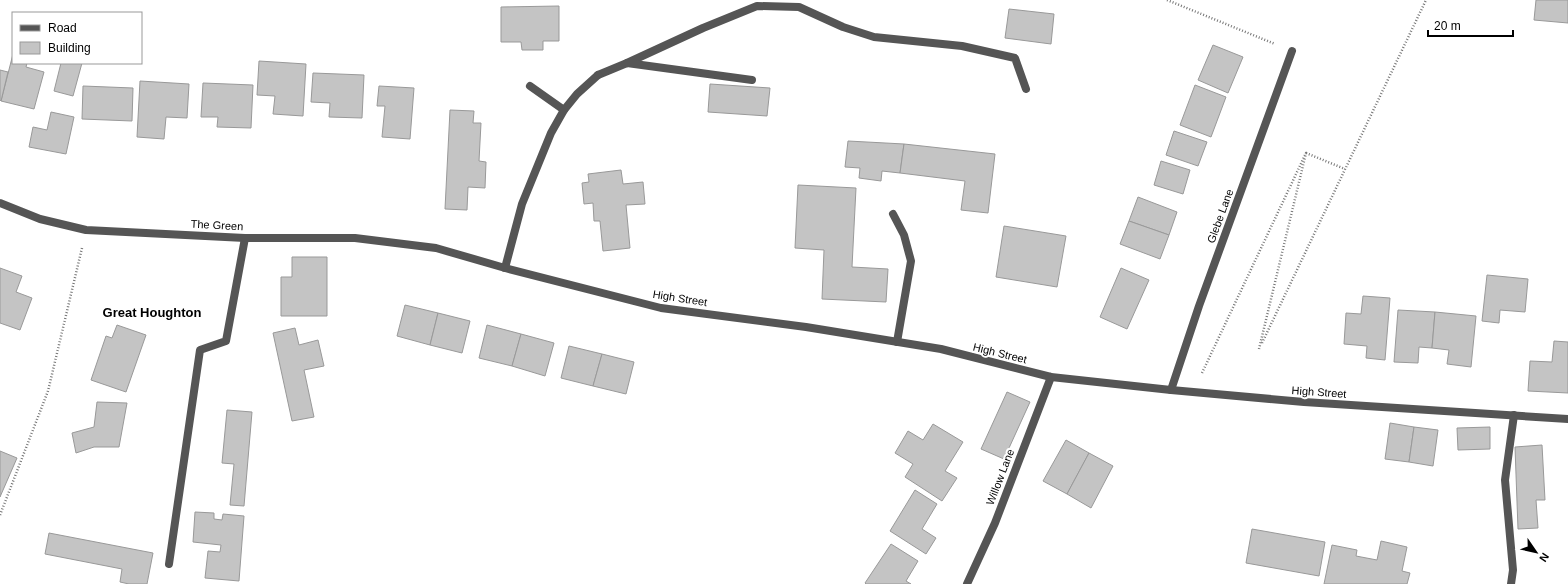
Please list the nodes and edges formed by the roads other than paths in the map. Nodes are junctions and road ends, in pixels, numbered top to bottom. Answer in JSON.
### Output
{"nodes":[{"id":1,"x":1292,"y":51,"type":"road end"},
{"id":2,"x":627,"y":63,"type":"junction"},
{"id":3,"x":752,"y":80,"type":"dead end"},
{"id":4,"x":530,"y":86,"type":"dead end"},
{"id":5,"x":1026,"y":89,"type":"dead end"},
{"id":6,"x":564,"y":110,"type":"junction"},
{"id":7,"x":0,"y":203,"type":"edge"},
{"id":8,"x":893,"y":214,"type":"dead end"},
{"id":9,"x":245,"y":238,"type":"junction"},
{"id":10,"x":436,"y":248,"type":"joint"},
{"id":11,"x":505,"y":268,"type":"junction"},
{"id":12,"x":897,"y":342,"type":"junction"},
{"id":13,"x":1051,"y":377,"type":"junction"},
{"id":14,"x":1171,"y":390,"type":"junction"},
{"id":15,"x":1514,"y":415,"type":"junction"},
{"id":16,"x":1568,"y":419,"type":"edge"},
{"id":17,"x":169,"y":564,"type":"dead end"},
{"id":18,"x":967,"y":584,"type":"edge"},
{"id":19,"x":1511,"y":584,"type":"edge"}],
"edges":[{"from":1,"to":14,"type":"street","name":"Glebe Lane"},
{"from":2,"to":3,"type":"street"},
{"from":2,"to":5,"type":"street"},
{"from":2,"to":6,"type":"street"},
{"from":4,"to":6,"type":"street"},
{"from":6,"to":11,"type":"street"},
{"from":7,"to":9,"type":"street","name":"The Green"},
{"from":8,"to":12,"type":"street"},
{"from":9,"to":10,"type":"street","name":"The Green"},
{"from":9,"to":17,"type":"street"},
{"from":10,"to":11,"type":"street","name":"High Street"},
{"from":11,"to":12,"type":"street","name":"High Street"},
{"from":12,"to":13,"type":"street","name":"High Street"},
{"from":13,"to":14,"type":"street","name":"High Street"},
{"from":13,"to":18,"type":"street","name":"Willow Lane"},
{"from":14,"to":15,"type":"street","name":"High Street"},
{"from":15,"to":16,"type":"street","name":"High Street"},
{"from":15,"to":19,"type":"street"}]}
